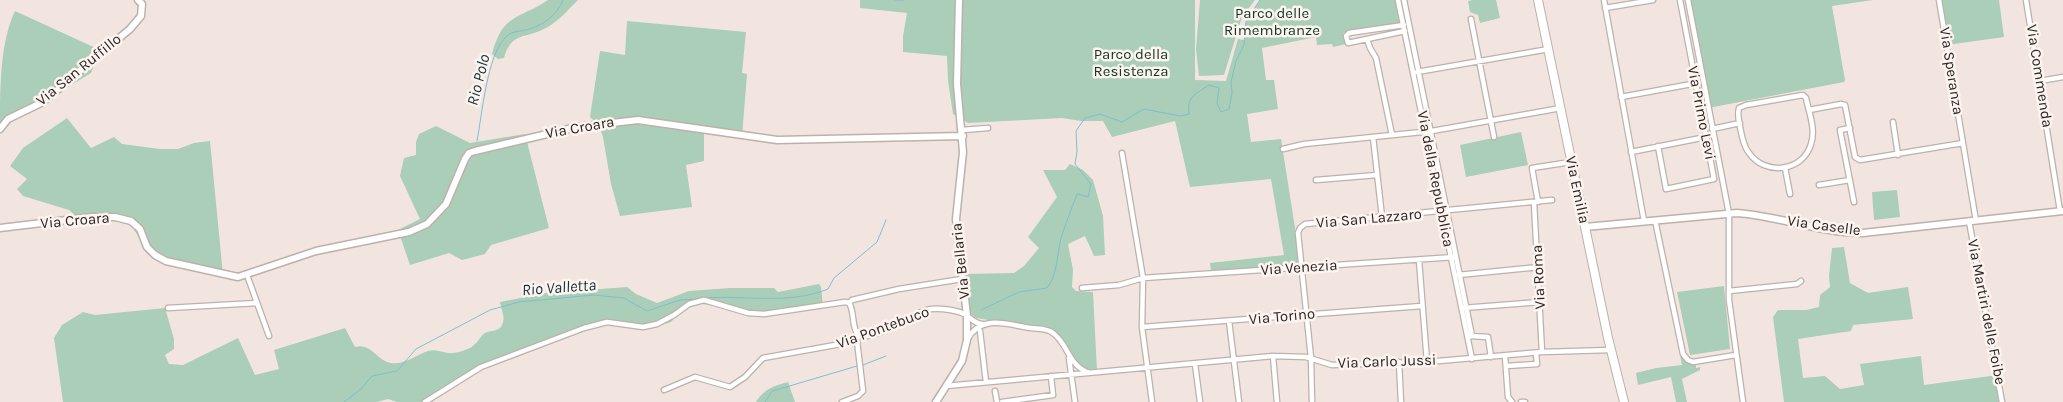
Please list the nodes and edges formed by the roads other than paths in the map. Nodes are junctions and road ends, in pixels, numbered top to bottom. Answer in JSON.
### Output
{"nodes":[{"id":1,"x":138,"y":0,"type":"edge"},
{"id":2,"x":959,"y":0,"type":"edge"},
{"id":3,"x":1398,"y":0,"type":"edge"},
{"id":4,"x":1404,"y":0,"type":"edge"},
{"id":5,"x":1538,"y":0,"type":"edge"},
{"id":6,"x":1604,"y":0,"type":"edge"},
{"id":7,"x":1653,"y":0,"type":"edge"},
{"id":8,"x":1680,"y":0,"type":"edge"},
{"id":9,"x":1688,"y":0,"type":"edge"},
{"id":10,"x":1939,"y":0,"type":"edge"},
{"id":11,"x":2026,"y":0,"type":"edge"},
{"id":12,"x":1605,"y":8,"type":"junction"},
{"id":13,"x":1471,"y":19,"type":"dead end"},
{"id":14,"x":1406,"y":28,"type":"junction"},
{"id":15,"x":1368,"y":39,"type":"junction"},
{"id":16,"x":1548,"y":49,"type":"junction"},
{"id":17,"x":1479,"y":61,"type":"junction"},
{"id":18,"x":1416,"y":72,"type":"junction"},
{"id":19,"x":2063,"y":77,"type":"edge"},
{"id":20,"x":2040,"y":80,"type":"junction"},
{"id":21,"x":1703,"y":83,"type":"junction"},
{"id":22,"x":1695,"y":84,"type":"junction"},
{"id":23,"x":1621,"y":97,"type":"junction"},
{"id":24,"x":1561,"y":108,"type":"junction"},
{"id":25,"x":1809,"y":110,"type":"junction"},
{"id":26,"x":1491,"y":120,"type":"junction"},
{"id":27,"x":1893,"y":122,"type":"dead end"},
{"id":28,"x":1740,"y":123,"type":"junction"},
{"id":29,"x":988,"y":128,"type":"dead end"},
{"id":30,"x":1712,"y":128,"type":"junction"},
{"id":31,"x":1850,"y":128,"type":"junction"},
{"id":32,"x":0,"y":130,"type":"edge"},
{"id":33,"x":1428,"y":131,"type":"junction"},
{"id":34,"x":963,"y":133,"type":"junction"},
{"id":35,"x":1392,"y":135,"type":"junction"},
{"id":36,"x":1373,"y":137,"type":"junction"},
{"id":37,"x":1494,"y":137,"type":"dead end"},
{"id":38,"x":1706,"y":137,"type":"junction"},
{"id":39,"x":1963,"y":143,"type":"junction"},
{"id":40,"x":1658,"y":146,"type":"junction"},
{"id":41,"x":1283,"y":148,"type":"dead end"},
{"id":42,"x":1631,"y":152,"type":"junction"},
{"id":43,"x":1122,"y":153,"type":"dead end"},
{"id":44,"x":1898,"y":155,"type":"junction"},
{"id":45,"x":1571,"y":162,"type":"junction"},
{"id":46,"x":1784,"y":168,"type":"junction"},
{"id":47,"x":1377,"y":175,"type":"junction"},
{"id":48,"x":1316,"y":180,"type":"dead end"},
{"id":49,"x":1850,"y":180,"type":"junction"},
{"id":50,"x":1819,"y":185,"type":"dead end"},
{"id":51,"x":1790,"y":194,"type":"dead end"},
{"id":52,"x":1552,"y":200,"type":"dead end"},
{"id":53,"x":1854,"y":202,"type":"dead end"},
{"id":54,"x":1536,"y":203,"type":"junction"},
{"id":55,"x":2061,"y":211,"type":"edge"},
{"id":56,"x":1441,"y":212,"type":"junction"},
{"id":57,"x":1447,"y":212,"type":"junction"},
{"id":58,"x":1728,"y":214,"type":"junction"},
{"id":59,"x":1382,"y":217,"type":"junction"},
{"id":60,"x":1655,"y":220,"type":"junction"},
{"id":61,"x":1644,"y":221,"type":"junction"},
{"id":62,"x":1973,"y":221,"type":"junction"},
{"id":63,"x":1585,"y":227,"type":"junction"},
{"id":64,"x":0,"y":228,"type":"edge"},
{"id":65,"x":1453,"y":257,"type":"junction"},
{"id":66,"x":1419,"y":260,"type":"junction"},
{"id":67,"x":1302,"y":268,"type":"junction"},
{"id":68,"x":1538,"y":268,"type":"junction"},
{"id":69,"x":247,"y":275,"type":"junction"},
{"id":70,"x":1457,"y":275,"type":"junction"},
{"id":71,"x":1143,"y":278,"type":"junction"},
{"id":72,"x":962,"y":279,"type":"junction"},
{"id":73,"x":1801,"y":281,"type":"dead end"},
{"id":74,"x":1082,"y":288,"type":"dead end"},
{"id":75,"x":1729,"y":291,"type":"junction"},
{"id":76,"x":1540,"y":302,"type":"junction"},
{"id":77,"x":257,"y":303,"type":"junction"},
{"id":78,"x":848,"y":303,"type":"junction"},
{"id":79,"x":1422,"y":306,"type":"junction"},
{"id":80,"x":168,"y":308,"type":"dead end"},
{"id":81,"x":1463,"y":308,"type":"junction"},
{"id":82,"x":1307,"y":315,"type":"junction"},
{"id":83,"x":967,"y":316,"type":"junction"},
{"id":84,"x":1229,"y":322,"type":"junction"},
{"id":85,"x":983,"y":324,"type":"junction"},
{"id":86,"x":1142,"y":327,"type":"junction"},
{"id":87,"x":980,"y":331,"type":"dead end"},
{"id":88,"x":858,"y":335,"type":"junction"},
{"id":89,"x":269,"y":336,"type":"dead end"},
{"id":90,"x":1470,"y":338,"type":"junction"},
{"id":91,"x":967,"y":340,"type":"junction"},
{"id":92,"x":1610,"y":350,"type":"junction"},
{"id":93,"x":1539,"y":353,"type":"junction"},
{"id":94,"x":1068,"y":354,"type":"junction"},
{"id":95,"x":1736,"y":355,"type":"junction"},
{"id":96,"x":1273,"y":356,"type":"junction"},
{"id":97,"x":1505,"y":356,"type":"junction"},
{"id":98,"x":1491,"y":357,"type":"junction"},
{"id":99,"x":1311,"y":358,"type":"junction"},
{"id":100,"x":1472,"y":359,"type":"junction"},
{"id":101,"x":1232,"y":360,"type":"junction"},
{"id":102,"x":1399,"y":362,"type":"junction"},
{"id":103,"x":1427,"y":362,"type":"junction"},
{"id":104,"x":1195,"y":364,"type":"junction"},
{"id":105,"x":1506,"y":366,"type":"junction"},
{"id":106,"x":1147,"y":368,"type":"junction"},
{"id":107,"x":1090,"y":373,"type":"junction"},
{"id":108,"x":1072,"y":374,"type":"junction"},
{"id":109,"x":1051,"y":376,"type":"junction"},
{"id":110,"x":1617,"y":380,"type":"junction"},
{"id":111,"x":986,"y":382,"type":"junction"},
{"id":112,"x":946,"y":386,"type":"junction"},
{"id":113,"x":664,"y":390,"type":"dead end"},
{"id":114,"x":995,"y":391,"type":"dead end"},
{"id":115,"x":425,"y":402,"type":"edge"},
{"id":116,"x":842,"y":402,"type":"edge"},
{"id":117,"x":937,"y":402,"type":"edge"},
{"id":118,"x":997,"y":402,"type":"edge"},
{"id":119,"x":1002,"y":402,"type":"edge"},
{"id":120,"x":1075,"y":402,"type":"edge"},
{"id":121,"x":1152,"y":402,"type":"edge"},
{"id":122,"x":1200,"y":402,"type":"edge"},
{"id":123,"x":1238,"y":402,"type":"edge"},
{"id":124,"x":1277,"y":402,"type":"edge"},
{"id":125,"x":1312,"y":402,"type":"edge"},
{"id":126,"x":1401,"y":402,"type":"edge"},
{"id":127,"x":1512,"y":402,"type":"edge"},
{"id":128,"x":1619,"y":402,"type":"edge"},
{"id":129,"x":1624,"y":402,"type":"edge"},
{"id":130,"x":1743,"y":402,"type":"edge"},
{"id":131,"x":2002,"y":402,"type":"edge"}],
"edges":[{"from":1,"to":32,"type":"street","name":"Via San Ruffillo"},
{"from":2,"to":34,"type":"street","name":"Via Bellaria"},
{"from":3,"to":14,"type":"street","name":"Via della Repubblica"},
{"from":4,"to":14,"type":"street","name":"Via della Repubblica"},
{"from":5,"to":16,"type":"main road","name":"Via Emilia"},
{"from":6,"to":12,"type":"street"},
{"from":7,"to":12,"type":"street"},
{"from":8,"to":22,"type":"street","name":"Via Primo Levi"},
{"from":9,"to":21,"type":"street"},
{"from":10,"to":39,"type":"street","name":"Via Speranza"},
{"from":11,"to":20,"type":"street","name":"Via Commenda"},
{"from":12,"to":23,"type":"street"},
{"from":13,"to":17,"type":"street"},
{"from":14,"to":15,"type":"street"},
{"from":14,"to":15,"type":"street"},
{"from":14,"to":18,"type":"street","name":"Via della Repubblica"},
{"from":15,"to":35,"type":"street"},
{"from":16,"to":17,"type":"street"},
{"from":16,"to":24,"type":"main road","name":"Via Emilia"},
{"from":17,"to":18,"type":"street"},
{"from":17,"to":26,"type":"street"},
{"from":18,"to":33,"type":"street","name":"Via della Repubblica"},
{"from":19,"to":20,"type":"street"},
{"from":20,"to":55,"type":"street","name":"Via Commenda"},
{"from":21,"to":22,"type":"street"},
{"from":21,"to":30,"type":"street"},
{"from":22,"to":23,"type":"street"},
{"from":22,"to":38,"type":"street","name":"Via Primo Levi"},
{"from":23,"to":42,"type":"street"},
{"from":24,"to":26,"type":"street"},
{"from":24,"to":45,"type":"main road","name":"Via Emilia"},
{"from":25,"to":28,"type":"street"},
{"from":25,"to":31,"type":"street"},
{"from":25,"to":46,"type":"street"},
{"from":26,"to":33,"type":"street"},
{"from":26,"to":37,"type":"street"},
{"from":27,"to":44,"type":"street"},
{"from":28,"to":30,"type":"street"},
{"from":28,"to":46,"type":"street"},
{"from":29,"to":34,"type":"street"},
{"from":30,"to":58,"type":"street"},
{"from":31,"to":44,"type":"street"},
{"from":31,"to":49,"type":"street"},
{"from":33,"to":35,"type":"street"},
{"from":33,"to":56,"type":"street","name":"Via della Repubblica"},
{"from":33,"to":57,"type":"street","name":"Via della Repubblica"},
{"from":34,"to":69,"type":"street","name":"Via Croara"},
{"from":34,"to":72,"type":"street","name":"Via Bellaria"},
{"from":35,"to":36,"type":"street"},
{"from":36,"to":41,"type":"street"},
{"from":36,"to":47,"type":"street"},
{"from":38,"to":40,"type":"street"},
{"from":38,"to":40,"type":"street","name":"Via Primo Levi"},
{"from":39,"to":44,"type":"street"},
{"from":39,"to":62,"type":"street","name":"Via Speranza"},
{"from":40,"to":42,"type":"street"},
{"from":42,"to":61,"type":"street"},
{"from":43,"to":71,"type":"street"},
{"from":45,"to":54,"type":"street","name":"Via Roma"},
{"from":45,"to":63,"type":"main road","name":"Via Emilia"},
{"from":46,"to":51,"type":"street"},
{"from":47,"to":48,"type":"street"},
{"from":47,"to":59,"type":"street"},
{"from":49,"to":50,"type":"street"},
{"from":49,"to":53,"type":"street"},
{"from":52,"to":54,"type":"street","name":"Via San Lazzaro"},
{"from":54,"to":57,"type":"street","name":"Via San Lazzaro"},
{"from":54,"to":68,"type":"street","name":"Via Roma"},
{"from":55,"to":62,"type":"street","name":"Via Caselle"},
{"from":56,"to":57,"type":"street","name":"Via San Lazzaro"},
{"from":56,"to":59,"type":"street","name":"Via San Lazzaro"},
{"from":56,"to":65,"type":"street","name":"Via della Repubblica"},
{"from":57,"to":65,"type":"street","name":"Via della Repubblica"},
{"from":58,"to":60,"type":"street","name":"Via Caselle"},
{"from":58,"to":62,"type":"street","name":"Via Caselle"},
{"from":58,"to":75,"type":"street"},
{"from":59,"to":67,"type":"street","name":"Via San Lazzaro"},
{"from":60,"to":61,"type":"street","name":"Via Caselle"},
{"from":60,"to":95,"type":"street"},
{"from":61,"to":63,"type":"street","name":"Via Caselle"},
{"from":62,"to":131,"type":"street","name":"Via Martiri delle Foibe"},
{"from":63,"to":92,"type":"main road","name":"Via Emilia"},
{"from":64,"to":69,"type":"street","name":"Via Croara"},
{"from":65,"to":66,"type":"street","name":"Via Venezia"},
{"from":65,"to":70,"type":"street","name":"Via della Repubblica"},
{"from":66,"to":67,"type":"street","name":"Via Venezia"},
{"from":66,"to":79,"type":"street"},
{"from":67,"to":71,"type":"street","name":"Via Venezia"},
{"from":67,"to":82,"type":"street"},
{"from":68,"to":70,"type":"street"},
{"from":68,"to":76,"type":"street","name":"Via Roma"},
{"from":69,"to":77,"type":"street"},
{"from":70,"to":81,"type":"street","name":"Via della Repubblica"},
{"from":71,"to":74,"type":"street","name":"Via Venezia"},
{"from":71,"to":86,"type":"street"},
{"from":72,"to":78,"type":"street"},
{"from":72,"to":83,"type":"street","name":"Via Bellaria"},
{"from":73,"to":75,"type":"street"},
{"from":75,"to":95,"type":"street"},
{"from":76,"to":81,"type":"street"},
{"from":76,"to":93,"type":"street","name":"Via Roma"},
{"from":77,"to":80,"type":"street"},
{"from":77,"to":89,"type":"street"},
{"from":78,"to":88,"type":"street"},
{"from":78,"to":115,"type":"street"},
{"from":79,"to":82,"type":"street","name":"Via Torino"},
{"from":79,"to":103,"type":"street"},
{"from":81,"to":90,"type":"street","name":"Via della Repubblica"},
{"from":82,"to":84,"type":"street","name":"Via Torino"},
{"from":82,"to":99,"type":"street"},
{"from":83,"to":85,"type":"street"},
{"from":83,"to":88,"type":"street","name":"Via Pontebuco"},
{"from":83,"to":91,"type":"street","name":"Via Bellaria"},
{"from":84,"to":86,"type":"street","name":"Via Torino"},
{"from":84,"to":101,"type":"street"},
{"from":85,"to":91,"type":"street"},
{"from":85,"to":94,"type":"street"},
{"from":86,"to":106,"type":"street"},
{"from":87,"to":111,"type":"street"},
{"from":88,"to":113,"type":"street","name":"Via Pontebuco"},
{"from":88,"to":116,"type":"street"},
{"from":90,"to":98,"type":"street"},
{"from":90,"to":100,"type":"street","name":"Via della Repubblica"},
{"from":91,"to":112,"type":"street","name":"Via Bellaria"},
{"from":92,"to":93,"type":"street","name":"Via Carlo Jussi"},
{"from":92,"to":110,"type":"main road","name":"Via Emilia"},
{"from":93,"to":97,"type":"street","name":"Via Carlo Jussi"},
{"from":93,"to":105,"type":"street"},
{"from":94,"to":107,"type":"street"},
{"from":94,"to":108,"type":"street"},
{"from":95,"to":130,"type":"street"},
{"from":96,"to":99,"type":"street","name":"Via Carlo Jussi"},
{"from":96,"to":101,"type":"street","name":"Via Carlo Jussi"},
{"from":96,"to":124,"type":"street"},
{"from":97,"to":98,"type":"street","name":"Via Carlo Jussi"},
{"from":97,"to":105,"type":"street"},
{"from":98,"to":100,"type":"street","name":"Via Carlo Jussi"},
{"from":99,"to":102,"type":"street","name":"Via Carlo Jussi"},
{"from":99,"to":125,"type":"street"},
{"from":100,"to":103,"type":"street","name":"Via Carlo Jussi"},
{"from":101,"to":104,"type":"street","name":"Via Carlo Jussi"},
{"from":101,"to":123,"type":"street"},
{"from":102,"to":103,"type":"street","name":"Via Carlo Jussi"},
{"from":102,"to":126,"type":"street"},
{"from":104,"to":106,"type":"street","name":"Via Carlo Jussi"},
{"from":104,"to":122,"type":"street"},
{"from":105,"to":127,"type":"street"},
{"from":106,"to":107,"type":"street","name":"Via Carlo Jussi"},
{"from":106,"to":121,"type":"street"},
{"from":107,"to":108,"type":"street","name":"Via Carlo Jussi"},
{"from":108,"to":109,"type":"street","name":"Via Carlo Jussi"},
{"from":108,"to":120,"type":"street"},
{"from":109,"to":111,"type":"street","name":"Via Carlo Jussi"},
{"from":109,"to":119,"type":"street"},
{"from":110,"to":128,"type":"main road","name":"Via Emilia"},
{"from":110,"to":129,"type":"main road","name":"Via Emilia"},
{"from":111,"to":112,"type":"street","name":"Via Carlo Jussi"},
{"from":112,"to":117,"type":"street"},
{"from":114,"to":118,"type":"street"}]}
